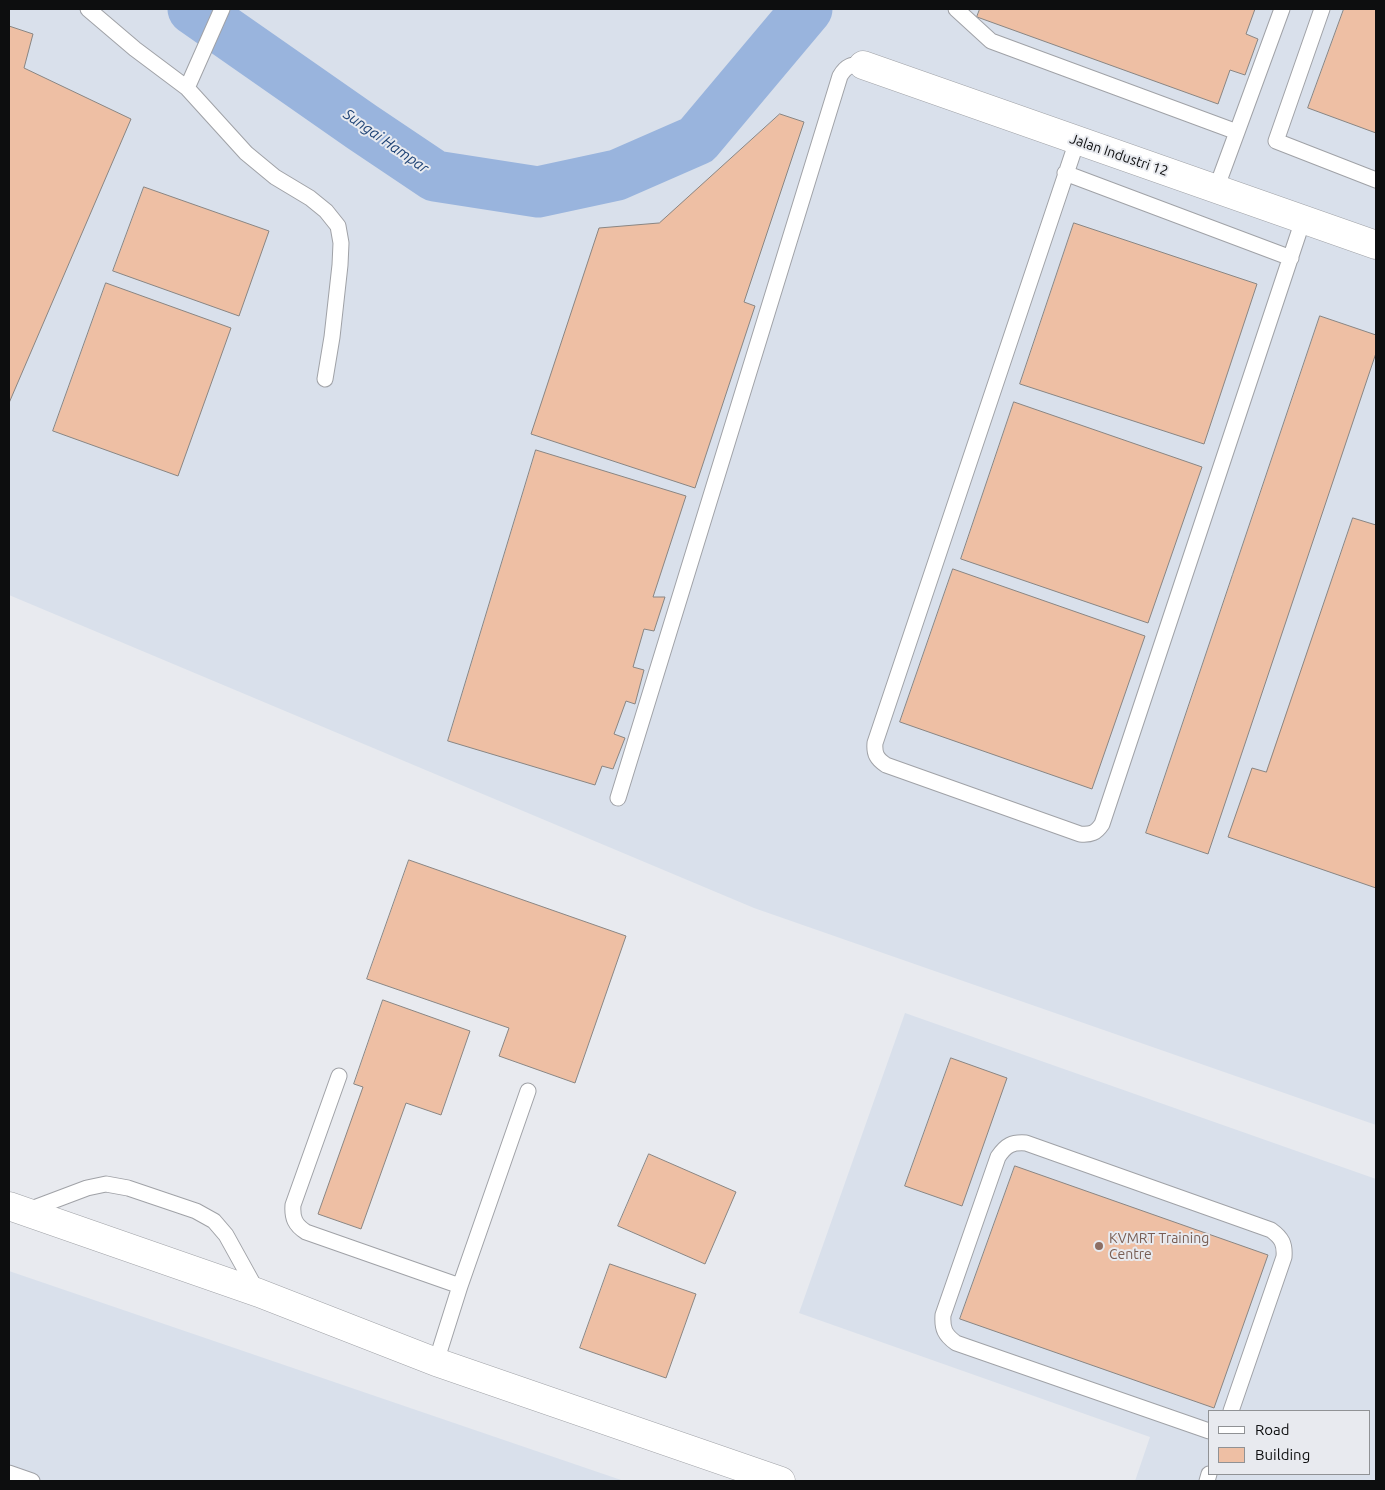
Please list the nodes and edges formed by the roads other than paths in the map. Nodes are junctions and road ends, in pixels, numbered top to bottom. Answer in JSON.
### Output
{"nodes":[{"id":1,"x":88,"y":9,"type":"edge"},
{"id":2,"x":222,"y":9,"type":"edge"},
{"id":3,"x":956,"y":9,"type":"edge"},
{"id":4,"x":1282,"y":9,"type":"edge"},
{"id":5,"x":1322,"y":9,"type":"edge"},
{"id":6,"x":862,"y":65,"type":"joint"},
{"id":7,"x":187,"y":88,"type":"junction"},
{"id":8,"x":1237,"y":132,"type":"junction"},
{"id":9,"x":1077,"y":140,"type":"junction"},
{"id":10,"x":1065,"y":173,"type":"junction"},
{"id":11,"x":1376,"y":180,"type":"edge"},
{"id":12,"x":1216,"y":189,"type":"junction"},
{"id":13,"x":1303,"y":220,"type":"junction"},
{"id":14,"x":1376,"y":246,"type":"edge"},
{"id":15,"x":1291,"y":258,"type":"junction"},
{"id":16,"x":325,"y":379,"type":"dead end"},
{"id":17,"x":618,"y":798,"type":"dead end"},
{"id":18,"x":339,"y":1076,"type":"dead end"},
{"id":19,"x":528,"y":1091,"type":"dead end"},
{"id":20,"x":17,"y":1209,"type":"edge"},
{"id":21,"x":460,"y":1286,"type":"junction"},
{"id":22,"x":259,"y":1294,"type":"junction"},
{"id":23,"x":436,"y":1362,"type":"junction"},
{"id":24,"x":1231,"y":1410,"type":"edge"},
{"id":25,"x":1208,"y":1431,"type":"edge"},
{"id":26,"x":9,"y":1473,"type":"edge"},
{"id":27,"x":32,"y":1481,"type":"edge"},
{"id":28,"x":781,"y":1481,"type":"edge"}],
"edges":[{"from":1,"to":7,"type":"lane"},
{"from":2,"to":7,"type":"lane"},
{"from":3,"to":8,"type":"lane"},
{"from":4,"to":8,"type":"lane"},
{"from":5,"to":11,"type":"lane"},
{"from":6,"to":9,"type":"street","name":"Jalan Industri 12"},
{"from":6,"to":17,"type":"lane"},
{"from":7,"to":16,"type":"lane"},
{"from":8,"to":12,"type":"lane"},
{"from":9,"to":10,"type":"lane"},
{"from":9,"to":12,"type":"street","name":"Jalan Industri 12"},
{"from":10,"to":15,"type":"lane"},
{"from":10,"to":15,"type":"lane"},
{"from":12,"to":13,"type":"street","name":"Jalan Industri 12"},
{"from":13,"to":14,"type":"street","name":"Jalan Industri 12"},
{"from":13,"to":15,"type":"lane"},
{"from":18,"to":21,"type":"lane"},
{"from":19,"to":21,"type":"lane"},
{"from":20,"to":22,"type":"street"},
{"from":20,"to":22,"type":"lane"},
{"from":21,"to":23,"type":"lane"},
{"from":22,"to":23,"type":"street"},
{"from":23,"to":28,"type":"street"},
{"from":24,"to":25,"type":"lane"},
{"from":26,"to":27,"type":"lane"}]}
